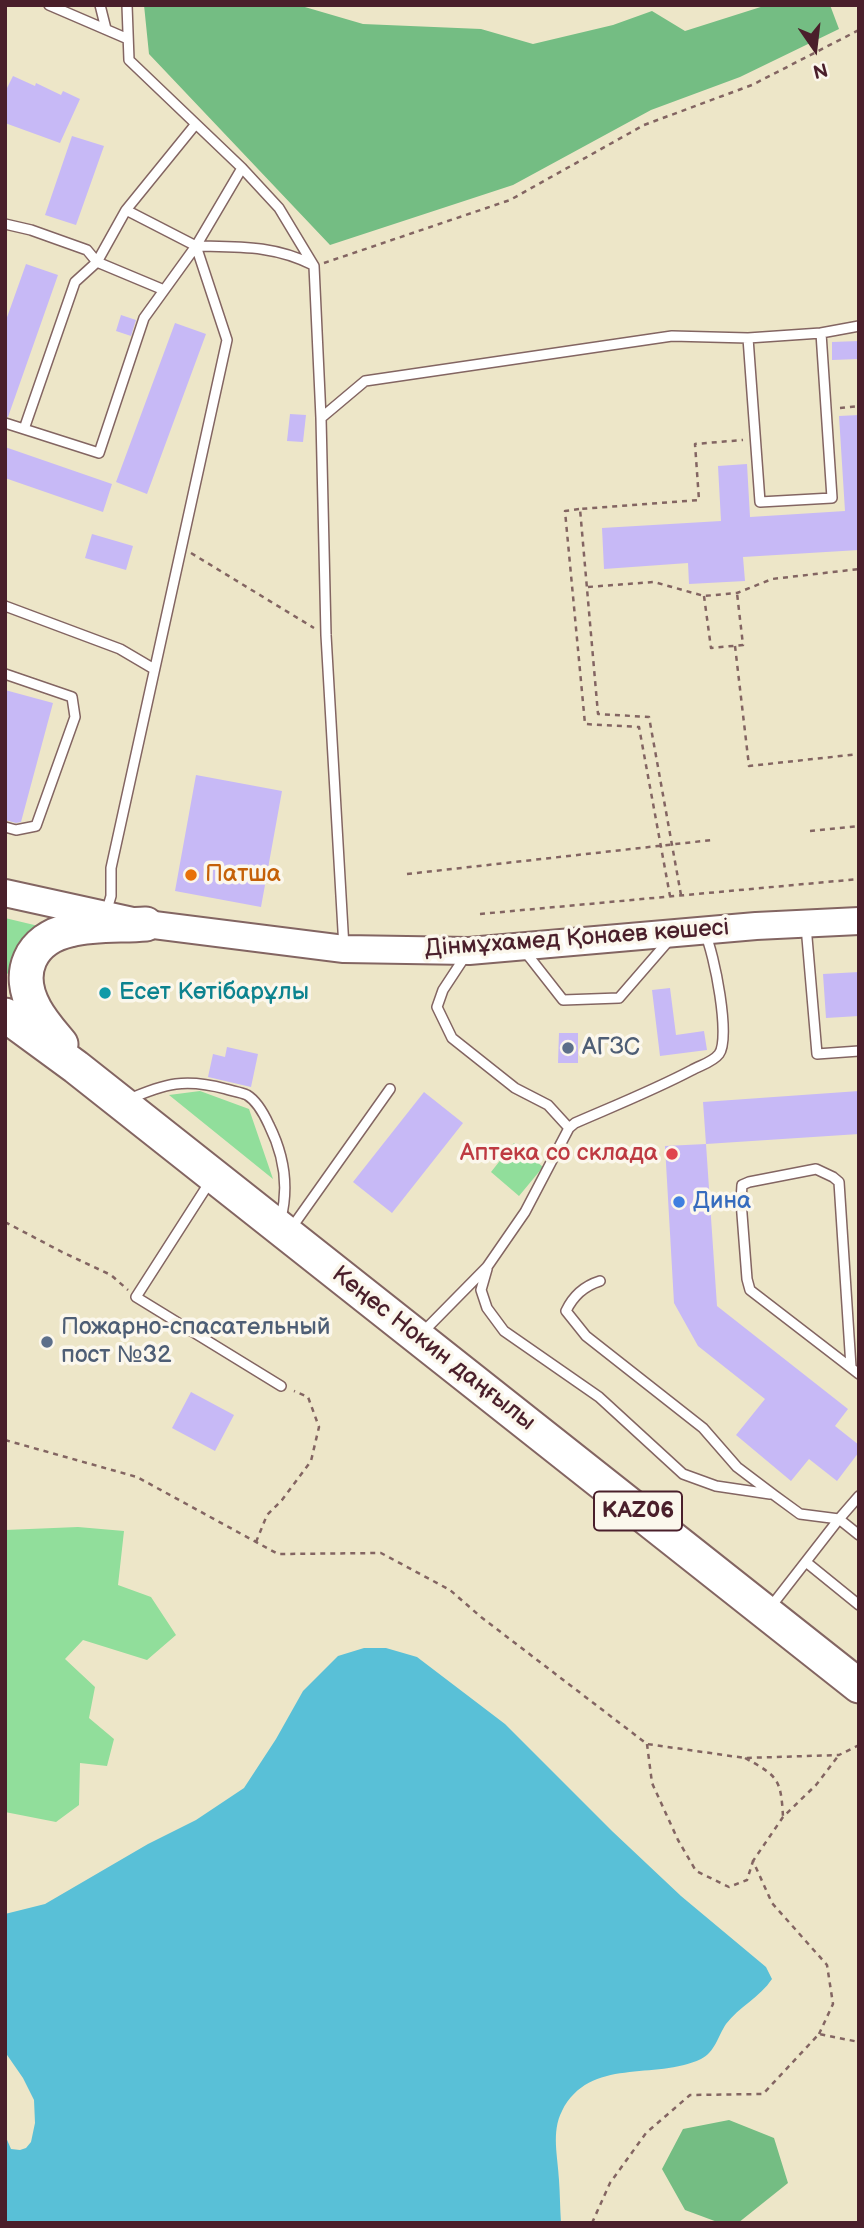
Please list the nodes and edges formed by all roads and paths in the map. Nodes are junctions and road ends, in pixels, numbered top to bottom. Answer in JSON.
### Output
{"nodes":[{"id":1,"x":49,"y":5,"type":"edge"},
{"id":2,"x":100,"y":5,"type":"edge"},
{"id":3,"x":127,"y":5,"type":"edge"},
{"id":4,"x":106,"y":29,"type":"junction"},
{"id":5,"x":859,"y":30,"type":"edge"},
{"id":6,"x":128,"y":39,"type":"junction"},
{"id":7,"x":195,"y":125,"type":"junction"},
{"id":8,"x":242,"y":168,"type":"junction"},
{"id":9,"x":126,"y":210,"type":"junction"},
{"id":10,"x":5,"y":224,"type":"edge"},
{"id":11,"x":196,"y":247,"type":"junction"},
{"id":12,"x":97,"y":261,"type":"junction"},
{"id":13,"x":314,"y":266,"type":"junction"},
{"id":14,"x":164,"y":290,"type":"junction"},
{"id":15,"x":859,"y":326,"type":"edge"},
{"id":16,"x":821,"y":333,"type":"junction"},
{"id":17,"x":748,"y":338,"type":"junction"},
{"id":18,"x":859,"y":406,"type":"edge"},
{"id":19,"x":826,"y":408,"type":"junction"},
{"id":20,"x":321,"y":418,"type":"junction"},
{"id":21,"x":5,"y":422,"type":"edge"},
{"id":22,"x":24,"y":429,"type":"junction"},
{"id":23,"x":756,"y":439,"type":"junction"},
{"id":24,"x":580,"y":509,"type":"junction"},
{"id":25,"x":181,"y":547,"type":"junction"},
{"id":26,"x":859,"y":569,"type":"edge"},
{"id":27,"x":587,"y":587,"type":"junction"},
{"id":28,"x":737,"y":593,"type":"junction"},
{"id":29,"x":704,"y":596,"type":"junction"},
{"id":30,"x":5,"y":606,"type":"edge"},
{"id":31,"x":326,"y":635,"type":"junction"},
{"id":32,"x":735,"y":646,"type":"junction"},
{"id":33,"x":154,"y":669,"type":"junction"},
{"id":34,"x":5,"y":674,"type":"edge"},
{"id":35,"x":859,"y":754,"type":"edge"},
{"id":36,"x":859,"y":826,"type":"edge"},
{"id":37,"x":5,"y":827,"type":"edge"},
{"id":38,"x":810,"y":831,"type":"dead end"},
{"id":39,"x":712,"y":840,"type":"dead end"},
{"id":40,"x":672,"y":844,"type":"junction"},
{"id":41,"x":661,"y":845,"type":"junction"},
{"id":42,"x":408,"y":873,"type":"dead end"},
{"id":43,"x":859,"y":879,"type":"edge"},
{"id":44,"x":5,"y":893,"type":"edge"},
{"id":45,"x":681,"y":895,"type":"junction"},
{"id":46,"x":670,"y":897,"type":"junction"},
{"id":47,"x":480,"y":914,"type":"dead end"},
{"id":48,"x":106,"y":915,"type":"junction"},
{"id":49,"x":859,"y":921,"type":"edge"},
{"id":50,"x":146,"y":924,"type":"junction"},
{"id":51,"x":806,"y":925,"type":"junction"},
{"id":52,"x":704,"y":932,"type":"junction"},
{"id":53,"x":675,"y":934,"type":"junction"},
{"id":54,"x":521,"y":946,"type":"junction"},
{"id":55,"x":344,"y":949,"type":"junction"},
{"id":56,"x":469,"y":951,"type":"junction"},
{"id":57,"x":5,"y":1015,"type":"edge"},
{"id":58,"x":859,"y":1051,"type":"edge"},
{"id":59,"x":76,"y":1067,"type":"junction"},
{"id":60,"x":390,"y":1089,"type":"dead end"},
{"id":61,"x":121,"y":1102,"type":"junction"},
{"id":62,"x":569,"y":1128,"type":"junction"},
{"id":63,"x":214,"y":1176,"type":"junction"},
{"id":64,"x":5,"y":1222,"type":"edge"},
{"id":65,"x":283,"y":1230,"type":"junction"},
{"id":66,"x":487,"y":1267,"type":"junction"},
{"id":67,"x":600,"y":1281,"type":"dead end"},
{"id":68,"x":136,"y":1297,"type":"junction"},
{"id":69,"x":418,"y":1337,"type":"junction"},
{"id":70,"x":855,"y":1370,"type":"edge"},
{"id":71,"x":281,"y":1386,"type":"joint"},
{"id":72,"x":5,"y":1440,"type":"edge"},
{"id":73,"x":774,"y":1495,"type":"junction"},
{"id":74,"x":859,"y":1496,"type":"edge"},
{"id":75,"x":839,"y":1519,"type":"junction"},
{"id":76,"x":859,"y":1535,"type":"edge"},
{"id":77,"x":257,"y":1542,"type":"junction"},
{"id":78,"x":806,"y":1562,"type":"junction"},
{"id":79,"x":859,"y":1605,"type":"edge"},
{"id":80,"x":766,"y":1612,"type":"junction"},
{"id":81,"x":859,"y":1686,"type":"edge"},
{"id":82,"x":647,"y":1744,"type":"junction"},
{"id":83,"x":859,"y":1745,"type":"edge"},
{"id":84,"x":839,"y":1755,"type":"junction"},
{"id":85,"x":745,"y":1758,"type":"junction"},
{"id":86,"x":783,"y":1817,"type":"junction"},
{"id":87,"x":753,"y":1861,"type":"junction"},
{"id":88,"x":819,"y":2034,"type":"junction"},
{"id":89,"x":859,"y":2042,"type":"edge"},
{"id":90,"x":592,"y":2223,"type":"edge"}],
"edges":[{"from":1,"to":4,"type":"lane"},
{"from":2,"to":4,"type":"lane"},
{"from":3,"to":6,"type":"lane"},
{"from":4,"to":6,"type":"lane"},
{"from":5,"to":13,"type":"path"},
{"from":6,"to":7,"type":"lane"},
{"from":7,"to":8,"type":"lane"},
{"from":7,"to":9,"type":"lane"},
{"from":8,"to":11,"type":"lane"},
{"from":8,"to":13,"type":"lane"},
{"from":9,"to":11,"type":"lane"},
{"from":9,"to":12,"type":"lane"},
{"from":10,"to":12,"type":"lane"},
{"from":11,"to":13,"type":"lane"},
{"from":11,"to":14,"type":"lane"},
{"from":11,"to":25,"type":"lane"},
{"from":12,"to":14,"type":"lane"},
{"from":12,"to":22,"type":"lane"},
{"from":13,"to":20,"type":"lane"},
{"from":14,"to":22,"type":"lane"},
{"from":15,"to":16,"type":"lane"},
{"from":16,"to":17,"type":"lane"},
{"from":16,"to":19,"type":"lane"},
{"from":17,"to":20,"type":"lane"},
{"from":17,"to":23,"type":"lane"},
{"from":18,"to":19,"type":"path"},
{"from":19,"to":23,"type":"lane"},
{"from":20,"to":31,"type":"lane"},
{"from":21,"to":22,"type":"lane"},
{"from":23,"to":24,"type":"path"},
{"from":24,"to":27,"type":"path"},
{"from":24,"to":41,"type":"path"},
{"from":25,"to":31,"type":"path"},
{"from":25,"to":33,"type":"lane"},
{"from":26,"to":28,"type":"path"},
{"from":27,"to":29,"type":"path"},
{"from":27,"to":40,"type":"path"},
{"from":28,"to":29,"type":"path"},
{"from":28,"to":32,"type":"path"},
{"from":29,"to":32,"type":"path"},
{"from":30,"to":33,"type":"lane"},
{"from":31,"to":55,"type":"lane"},
{"from":32,"to":35,"type":"path"},
{"from":33,"to":48,"type":"lane"},
{"from":34,"to":37,"type":"lane"},
{"from":36,"to":38,"type":"path"},
{"from":39,"to":40,"type":"path"},
{"from":40,"to":41,"type":"path"},
{"from":40,"to":45,"type":"path"},
{"from":41,"to":42,"type":"path"},
{"from":41,"to":46,"type":"path"},
{"from":43,"to":45,"type":"path"},
{"from":44,"to":48,"type":"street","name":"Дінмұхамед Қонаев көшесі"},
{"from":45,"to":46,"type":"path"},
{"from":46,"to":47,"type":"path"},
{"from":48,"to":50,"type":"street","name":"Дінмұхамед Қонаев көшесі"},
{"from":49,"to":51,"type":"street","name":"Дінмұхамед Қонаев көшесі"},
{"from":50,"to":55,"type":"street","name":"Дінмұхамед Қонаев көшесі"},
{"from":50,"to":59,"type":"highway"},
{"from":51,"to":52,"type":"street","name":"Дінмұхамед Қонаев көшесі"},
{"from":51,"to":58,"type":"lane"},
{"from":52,"to":53,"type":"street","name":"Дінмұхамед Қонаев көшесі"},
{"from":52,"to":62,"type":"lane"},
{"from":53,"to":54,"type":"street","name":"Дінмұхамед Қонаев көшесі"},
{"from":53,"to":54,"type":"lane"},
{"from":54,"to":56,"type":"street","name":"Дінмұхамед Қонаев көшесі"},
{"from":55,"to":56,"type":"street","name":"Дінмұхамед Қонаев көшесі"},
{"from":56,"to":62,"type":"lane"},
{"from":57,"to":59,"type":"highway","name":"Кеңес Нокин даңғылы","number":"KАZ06"},
{"from":59,"to":61,"type":"highway","name":"Кеңес Нокин даңғылы","number":"KАZ06"},
{"from":60,"to":65,"type":"lane"},
{"from":61,"to":63,"type":"highway","name":"Кеңес Нокин даңғылы","number":"KАZ06"},
{"from":61,"to":65,"type":"lane"},
{"from":62,"to":66,"type":"lane"},
{"from":63,"to":65,"type":"highway","name":"Кеңес Нокин даңғылы","number":"KАZ06"},
{"from":63,"to":68,"type":"lane"},
{"from":64,"to":68,"type":"path"},
{"from":65,"to":69,"type":"highway","name":"Кеңес Нокин даңғылы","number":"KАZ06"},
{"from":66,"to":69,"type":"lane"},
{"from":66,"to":73,"type":"lane"},
{"from":67,"to":73,"type":"lane"},
{"from":68,"to":71,"type":"lane"},
{"from":69,"to":80,"type":"highway","name":"Кеңес Нокин даңғылы","number":"KАZ06"},
{"from":70,"to":70,"type":"lane"},
{"from":71,"to":77,"type":"path"},
{"from":72,"to":77,"type":"path"},
{"from":73,"to":75,"type":"lane"},
{"from":74,"to":75,"type":"lane"},
{"from":75,"to":76,"type":"lane"},
{"from":75,"to":78,"type":"lane"},
{"from":77,"to":82,"type":"path"},
{"from":78,"to":79,"type":"lane"},
{"from":78,"to":80,"type":"lane"},
{"from":80,"to":81,"type":"highway","name":"Кеңес Нокин даңғылы","number":"KАZ06"},
{"from":82,"to":85,"type":"path"},
{"from":82,"to":87,"type":"path"},
{"from":83,"to":84,"type":"path"},
{"from":84,"to":85,"type":"path"},
{"from":84,"to":86,"type":"path"},
{"from":85,"to":86,"type":"path"},
{"from":86,"to":87,"type":"path"},
{"from":87,"to":88,"type":"path"},
{"from":88,"to":89,"type":"path"},
{"from":88,"to":90,"type":"path"}]}
